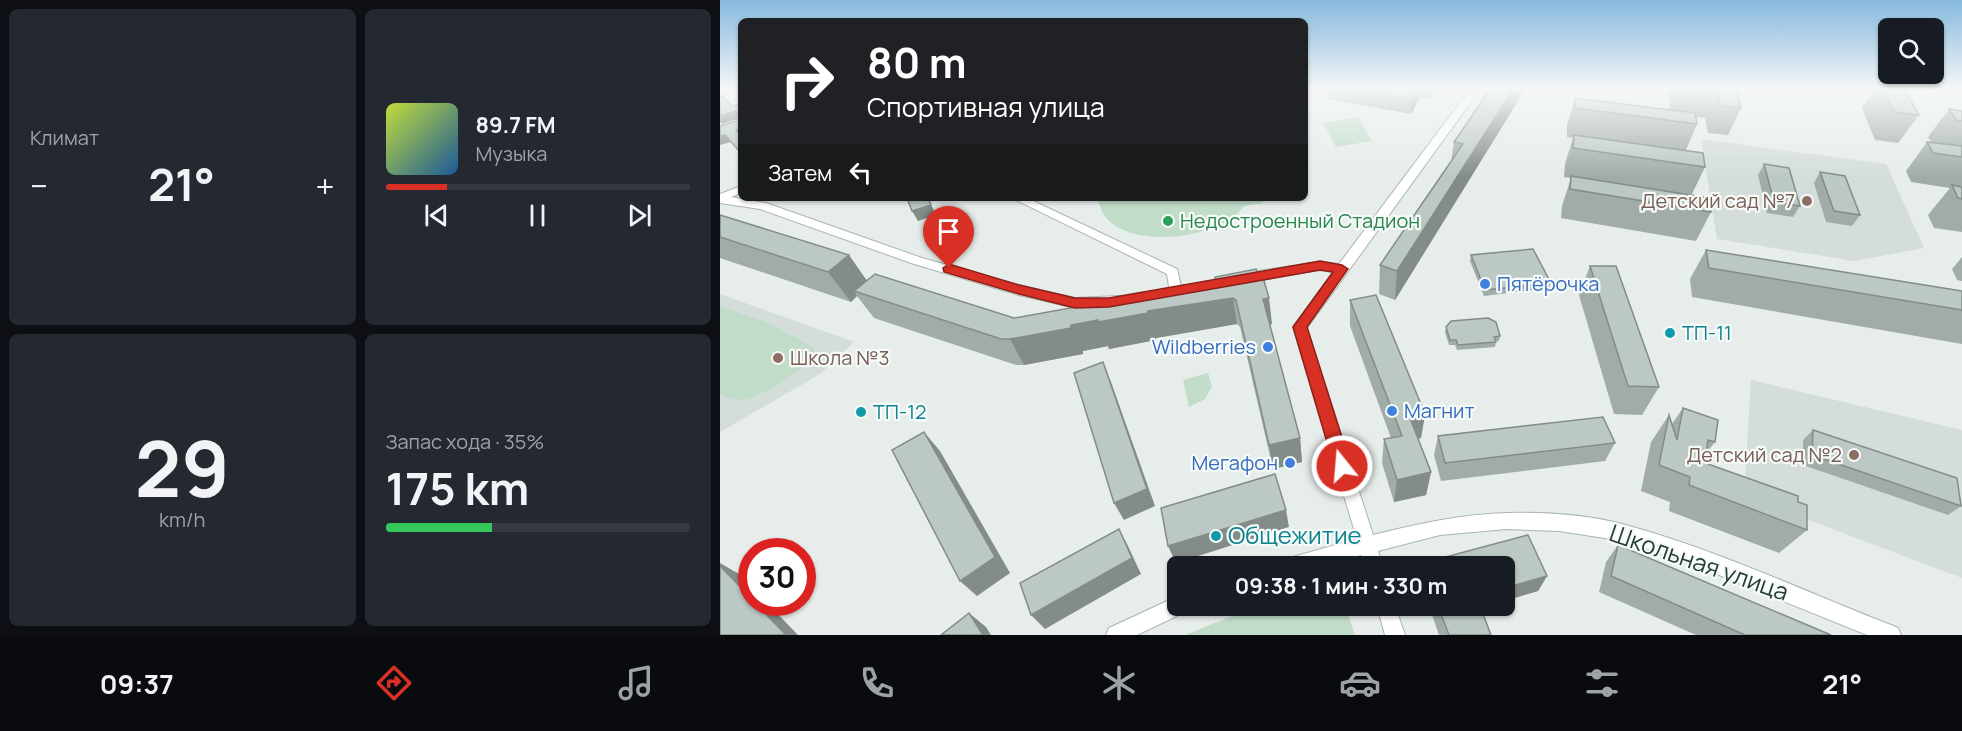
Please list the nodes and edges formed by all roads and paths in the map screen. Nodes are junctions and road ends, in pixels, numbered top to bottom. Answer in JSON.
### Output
{"nodes":[{"id":1,"x":1454,"y":118,"type":"edge"},
{"id":2,"x":738,"y":190,"type":"edge"},
{"id":3,"x":720,"y":198,"type":"edge"},
{"id":4,"x":1024,"y":201,"type":"edge"},
{"id":5,"x":1342,"y":269,"type":"junction"},
{"id":6,"x":1232,"y":280,"type":"edge"},
{"id":7,"x":1175,"y":290,"type":"edge"},
{"id":8,"x":1131,"y":298,"type":"edge"},
{"id":9,"x":1366,"y":545,"type":"junction"},
{"id":10,"x":1328,"y":556,"type":"edge"},
{"id":11,"x":1370,"y":556,"type":"edge"},
{"id":12,"x":1167,"y":610,"type":"edge"},
{"id":13,"x":1389,"y":616,"type":"edge"},
{"id":14,"x":1116,"y":635,"type":"edge"},
{"id":15,"x":1395,"y":635,"type":"edge"},
{"id":16,"x":1891,"y":635,"type":"edge"}],
"edges":[{"from":1,"to":5,"type":"street"},
{"from":2,"to":3,"type":"street"},
{"from":3,"to":8,"type":"street"},
{"from":4,"to":7,"type":"street"},
{"from":5,"to":6,"type":"street"},
{"from":5,"to":9,"type":"street"},
{"from":9,"to":10,"type":"street","name":"Школьная улица"},
{"from":9,"to":11,"type":"street"},
{"from":9,"to":16,"type":"street","name":"Школьная улица"},
{"from":12,"to":14,"type":"street"},
{"from":13,"to":15,"type":"street"}]}
